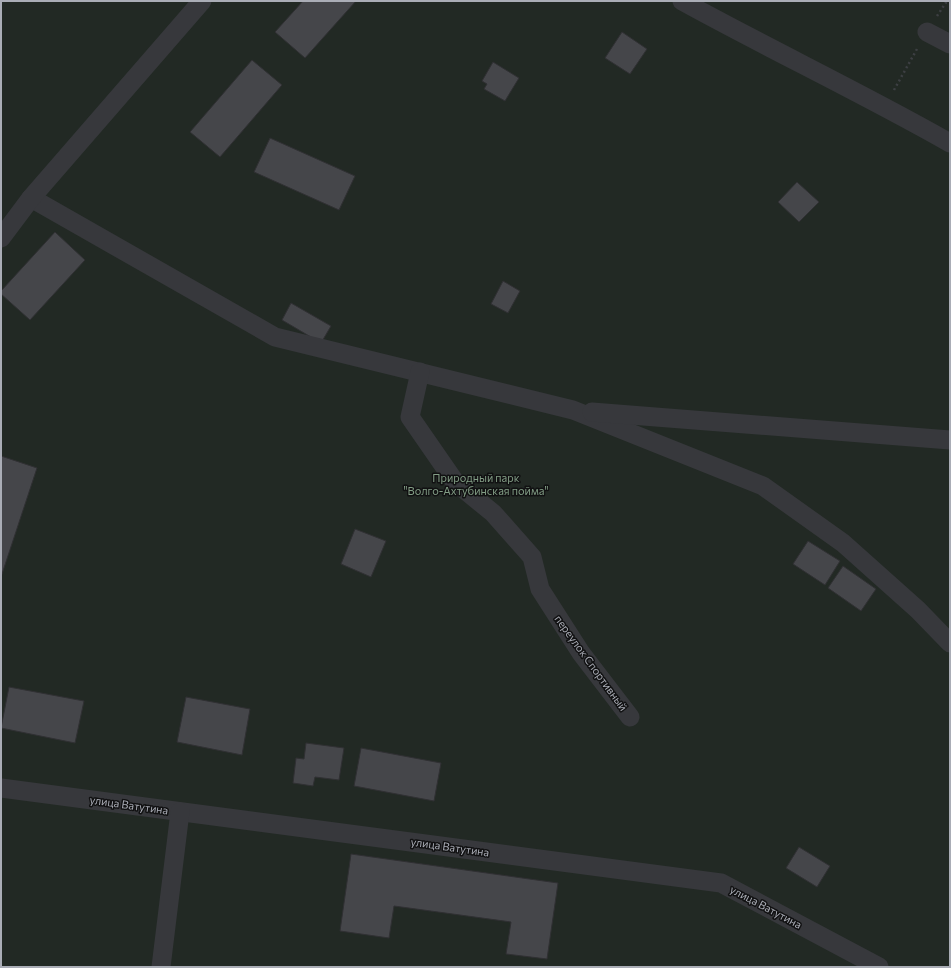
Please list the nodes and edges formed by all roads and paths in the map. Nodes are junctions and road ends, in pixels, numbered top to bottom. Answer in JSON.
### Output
{"nodes":[{"id":1,"x":202,"y":1,"type":"edge"},
{"id":2,"x":682,"y":1,"type":"edge"},
{"id":3,"x":947,"y":1,"type":"edge"},
{"id":4,"x":928,"y":32,"type":"junction"},
{"id":5,"x":950,"y":44,"type":"edge"},
{"id":6,"x":885,"y":106,"type":"junction"},
{"id":7,"x":950,"y":142,"type":"edge"},
{"id":8,"x":31,"y":198,"type":"junction"},
{"id":9,"x":1,"y":238,"type":"edge"},
{"id":10,"x":420,"y":372,"type":"junction"},
{"id":11,"x":573,"y":410,"type":"junction"},
{"id":12,"x":950,"y":440,"type":"edge"},
{"id":13,"x":950,"y":643,"type":"edge"},
{"id":14,"x":630,"y":717,"type":"dead end"},
{"id":15,"x":1,"y":788,"type":"edge"},
{"id":16,"x":180,"y":812,"type":"junction"},
{"id":17,"x":161,"y":967,"type":"edge"},
{"id":18,"x":880,"y":967,"type":"edge"}],
"edges":[{"from":1,"to":8,"type":"street"},
{"from":2,"to":6,"type":"street"},
{"from":3,"to":4,"type":"path"},
{"from":4,"to":5,"type":"street"},
{"from":4,"to":6,"type":"path"},
{"from":6,"to":7,"type":"street"},
{"from":8,"to":9,"type":"street"},
{"from":8,"to":10,"type":"street"},
{"from":10,"to":11,"type":"street"},
{"from":10,"to":14,"type":"street","name":"переулок Спортивный"},
{"from":11,"to":12,"type":"street"},
{"from":11,"to":13,"type":"street"},
{"from":15,"to":16,"type":"street","name":"улица Ватутина"},
{"from":16,"to":17,"type":"street"},
{"from":16,"to":18,"type":"street","name":"улица Ватутина"}]}
